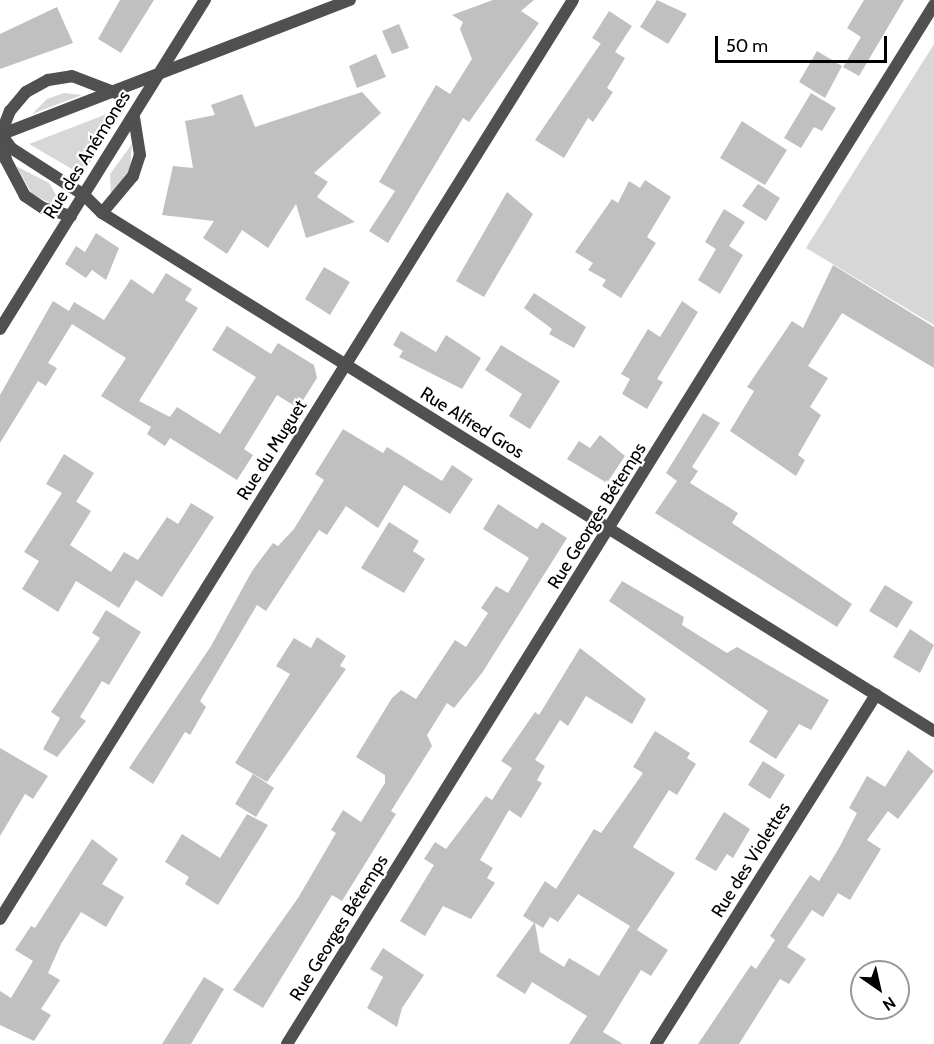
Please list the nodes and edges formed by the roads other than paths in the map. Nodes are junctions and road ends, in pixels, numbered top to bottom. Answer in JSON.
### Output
{"nodes":[{"id":1,"x":205,"y":0,"type":"edge"},
{"id":2,"x":350,"y":0,"type":"edge"},
{"id":3,"x":573,"y":0,"type":"edge"},
{"id":4,"x":934,"y":5,"type":"edge"},
{"id":5,"x":156,"y":78,"type":"junction"},
{"id":6,"x":116,"y":93,"type":"junction"},
{"id":7,"x":134,"y":117,"type":"junction"},
{"id":8,"x":0,"y":134,"type":"edge"},
{"id":9,"x":84,"y":195,"type":"junction"},
{"id":10,"x":102,"y":213,"type":"junction"},
{"id":11,"x":71,"y":216,"type":"junction"},
{"id":12,"x":0,"y":329,"type":"edge"},
{"id":13,"x":346,"y":367,"type":"junction"},
{"id":14,"x":611,"y":530,"type":"junction"},
{"id":15,"x":876,"y":695,"type":"junction"},
{"id":16,"x":934,"y":731,"type":"edge"},
{"id":17,"x":0,"y":918,"type":"edge"},
{"id":18,"x":287,"y":1044,"type":"edge"},
{"id":19,"x":656,"y":1044,"type":"edge"}],
"edges":[{"from":1,"to":5,"type":"street","name":"Rue des Anémones"},
{"from":2,"to":5,"type":"street"},
{"from":3,"to":13,"type":"street","name":"Rue du Muguet"},
{"from":4,"to":14,"type":"street","name":"Rue Georges Bétemps"},
{"from":5,"to":6,"type":"street"},
{"from":5,"to":7,"type":"street","name":"Rue des Anémones"},
{"from":6,"to":8,"type":"street"},
{"from":6,"to":8,"type":"street"},
{"from":7,"to":9,"type":"street","name":"Rue des Anémones"},
{"from":7,"to":10,"type":"street"},
{"from":8,"to":9,"type":"street","name":"Rue Alfred Gros"},
{"from":8,"to":11,"type":"street"},
{"from":9,"to":10,"type":"street","name":"Rue Alfred Gros"},
{"from":9,"to":11,"type":"street","name":"Rue des Anémones"},
{"from":10,"to":13,"type":"street","name":"Rue Alfred Gros"},
{"from":11,"to":12,"type":"street","name":"Rue des Anémones"},
{"from":13,"to":14,"type":"street","name":"Rue Alfred Gros"},
{"from":13,"to":17,"type":"street","name":"Rue du Muguet"},
{"from":14,"to":15,"type":"street","name":"Rue Alfred Gros"},
{"from":14,"to":18,"type":"street","name":"Rue Georges Bétemps"},
{"from":15,"to":16,"type":"street","name":"Rue Alfred Gros"},
{"from":15,"to":19,"type":"street","name":"Rue des Violettes"}]}
